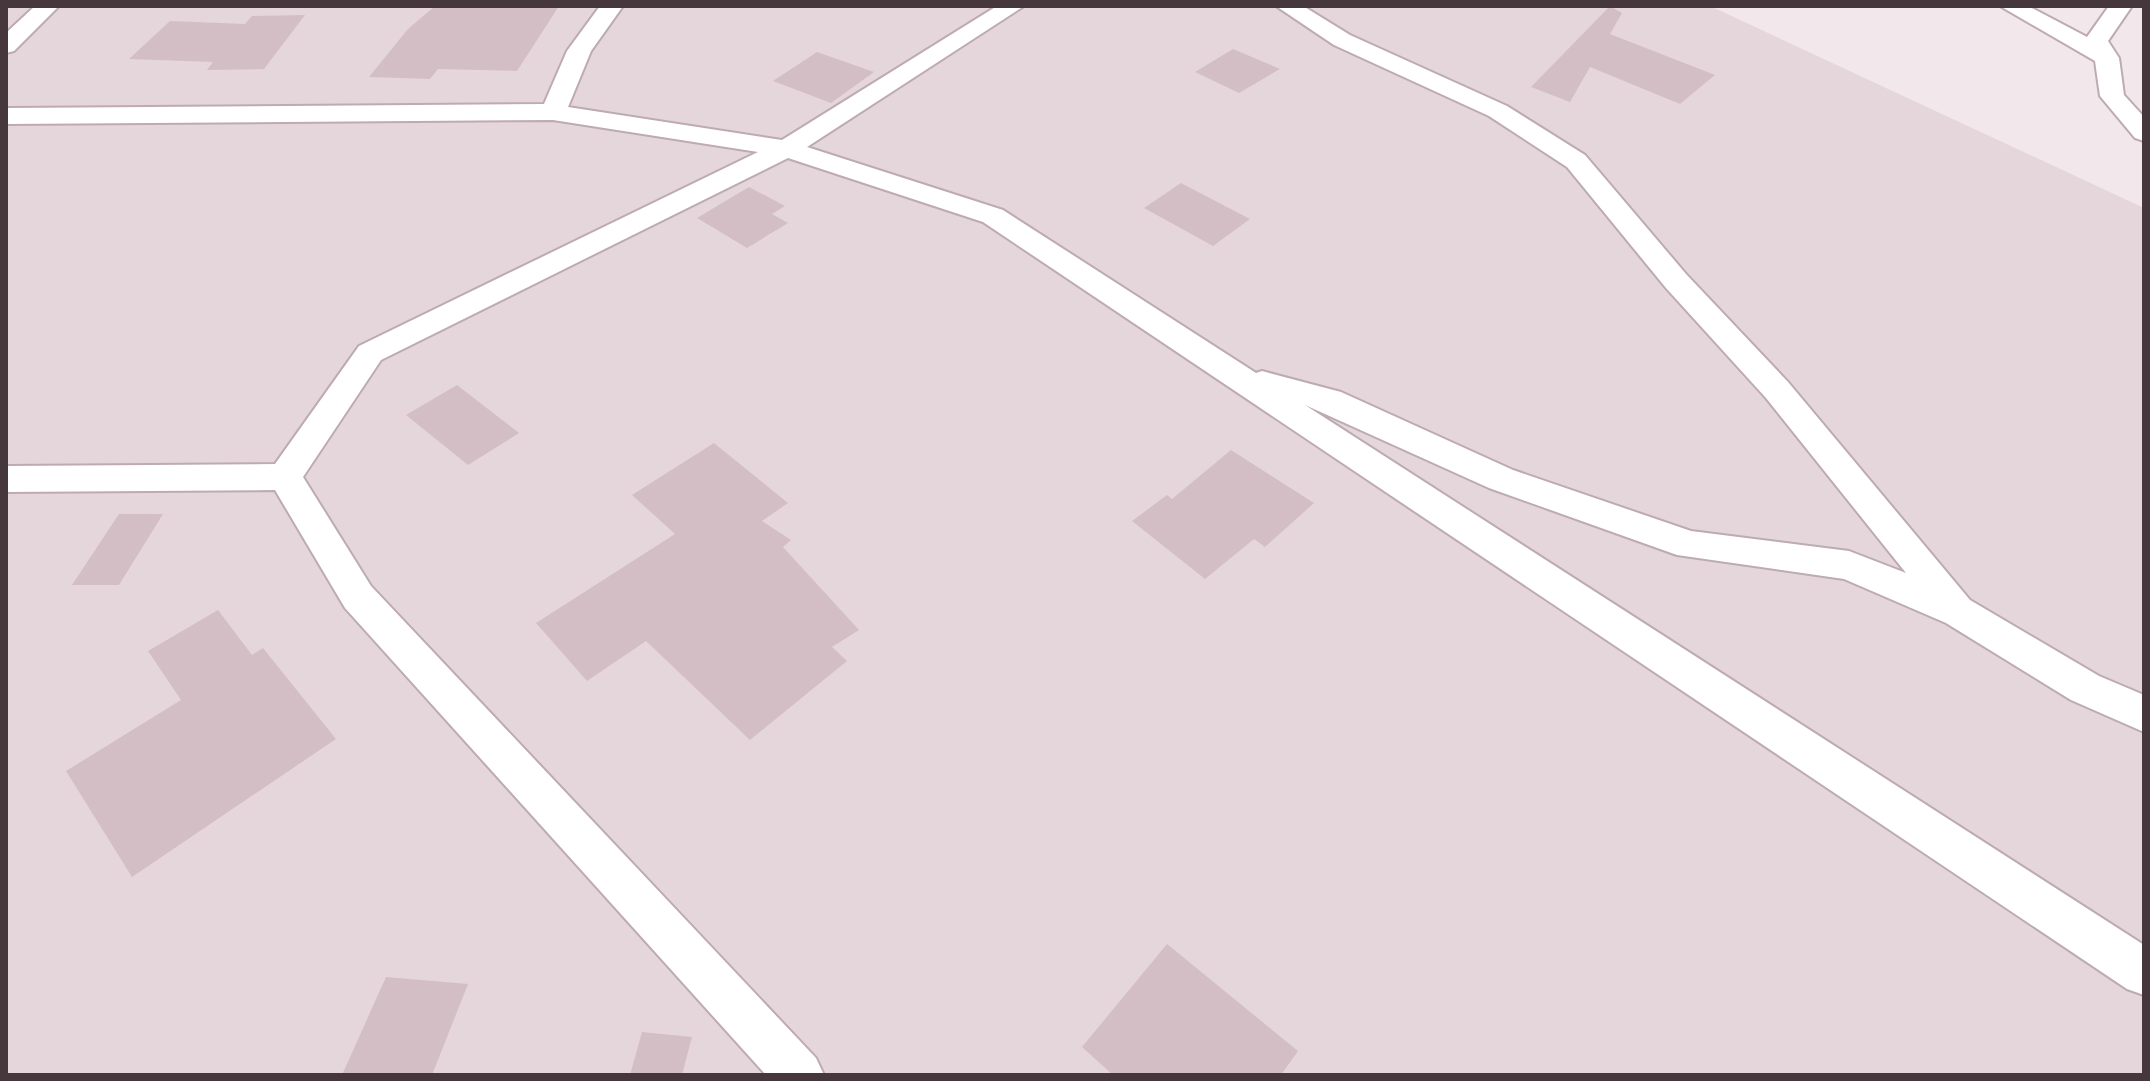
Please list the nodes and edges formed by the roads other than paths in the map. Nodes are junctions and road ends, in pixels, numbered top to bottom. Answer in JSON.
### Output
{"nodes":[{"id":1,"x":48,"y":6,"type":"edge"},
{"id":2,"x":612,"y":6,"type":"edge"},
{"id":3,"x":1287,"y":6,"type":"edge"},
{"id":4,"x":2011,"y":6,"type":"edge"},
{"id":5,"x":2121,"y":6,"type":"edge"},
{"id":6,"x":1007,"y":7,"type":"edge"},
{"id":7,"x":6,"y":46,"type":"edge"},
{"id":8,"x":2107,"y":58,"type":"junction"},
{"id":9,"x":553,"y":112,"type":"junction"},
{"id":10,"x":6,"y":116,"type":"edge"},
{"id":11,"x":2144,"y":133,"type":"edge"},
{"id":12,"x":786,"y":149,"type":"junction"},
{"id":13,"x":1232,"y":374,"type":"junction"},
{"id":14,"x":285,"y":477,"type":"junction"},
{"id":15,"x":6,"y":479,"type":"edge"},
{"id":16,"x":1959,"y":612,"type":"junction"},
{"id":17,"x":2144,"y":714,"type":"edge"},
{"id":18,"x":2144,"y":972,"type":"edge"},
{"id":19,"x":799,"y":1075,"type":"edge"}],
"edges":[{"from":1,"to":7,"type":"street"},
{"from":2,"to":9,"type":"street"},
{"from":3,"to":16,"type":"street"},
{"from":4,"to":8,"type":"street"},
{"from":5,"to":8,"type":"street"},
{"from":6,"to":12,"type":"street"},
{"from":8,"to":11,"type":"street"},
{"from":9,"to":10,"type":"street"},
{"from":9,"to":12,"type":"street"},
{"from":12,"to":13,"type":"street"},
{"from":12,"to":14,"type":"street"},
{"from":13,"to":16,"type":"street"},
{"from":13,"to":18,"type":"street"},
{"from":14,"to":15,"type":"street"},
{"from":14,"to":19,"type":"street"},
{"from":16,"to":17,"type":"street"}]}
